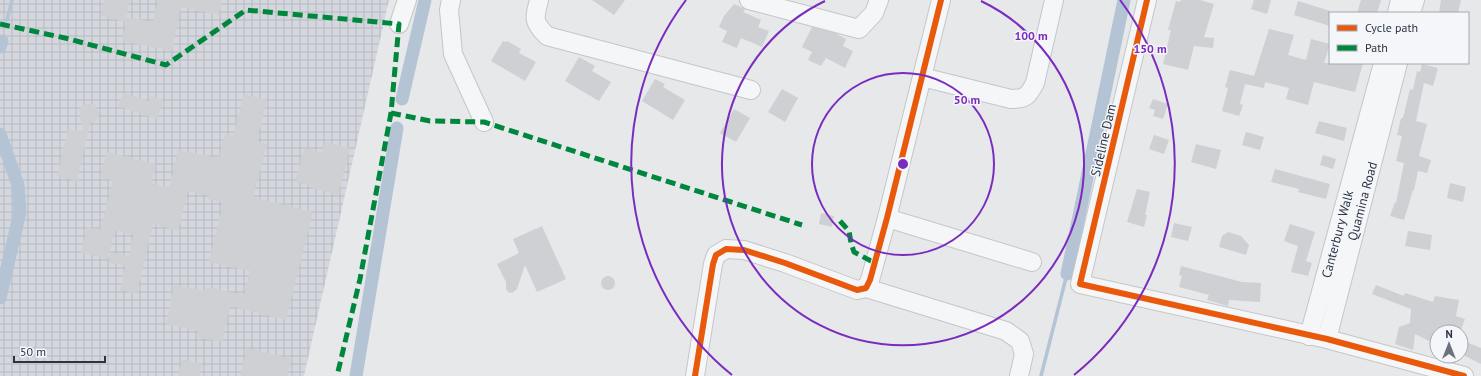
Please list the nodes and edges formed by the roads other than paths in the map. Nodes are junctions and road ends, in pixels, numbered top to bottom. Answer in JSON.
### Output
{"nodes":[{"id":1,"x":406,"y":0,"type":"edge"},
{"id":2,"x":451,"y":0,"type":"edge"},
{"id":3,"x":539,"y":0,"type":"edge"},
{"id":4,"x":749,"y":0,"type":"edge"},
{"id":5,"x":879,"y":0,"type":"edge"},
{"id":6,"x":941,"y":0,"type":"edge"},
{"id":7,"x":1054,"y":0,"type":"edge"},
{"id":8,"x":1147,"y":0,"type":"edge"},
{"id":9,"x":1400,"y":0,"type":"edge"},
{"id":10,"x":1415,"y":0,"type":"edge"},
{"id":11,"x":1396,"y":12,"type":"edge"},
{"id":12,"x":1411,"y":12,"type":"edge"},
{"id":13,"x":399,"y":24,"type":"dead end"},
{"id":14,"x":1383,"y":64,"type":"edge"},
{"id":15,"x":1398,"y":64,"type":"edge"},
{"id":16,"x":922,"y":77,"type":"junction"},
{"id":17,"x":752,"y":90,"type":"dead end"},
{"id":18,"x":484,"y":122,"type":"dead end"},
{"id":19,"x":887,"y":218,"type":"junction"},
{"id":20,"x":1032,"y":262,"type":"dead end"},
{"id":21,"x":866,"y":288,"type":"junction"},
{"id":22,"x":1309,"y":336,"type":"junction"},
{"id":23,"x":1327,"y":339,"type":"junction"},
{"id":24,"x":695,"y":376,"type":"edge"},
{"id":25,"x":1019,"y":376,"type":"edge"},
{"id":26,"x":1464,"y":376,"type":"edge"}],
"edges":[{"from":1,"to":13,"type":"street"},
{"from":2,"to":18,"type":"street"},
{"from":3,"to":17,"type":"street"},
{"from":4,"to":5,"type":"street"},
{"from":6,"to":16,"type":"street"},
{"from":7,"to":16,"type":"street"},
{"from":8,"to":22,"type":"street","name":"Sideline Dam"},
{"from":9,"to":11,"type":"street"},
{"from":10,"to":12,"type":"street"},
{"from":14,"to":22,"type":"street","name":"Canterbury Walk"},
{"from":15,"to":23,"type":"street","name":"Quamina Road"},
{"from":16,"to":19,"type":"street"},
{"from":19,"to":20,"type":"street"},
{"from":19,"to":21,"type":"street"},
{"from":21,"to":24,"type":"street"},
{"from":21,"to":25,"type":"street"},
{"from":22,"to":23,"type":"street"},
{"from":23,"to":26,"type":"street"}]}
